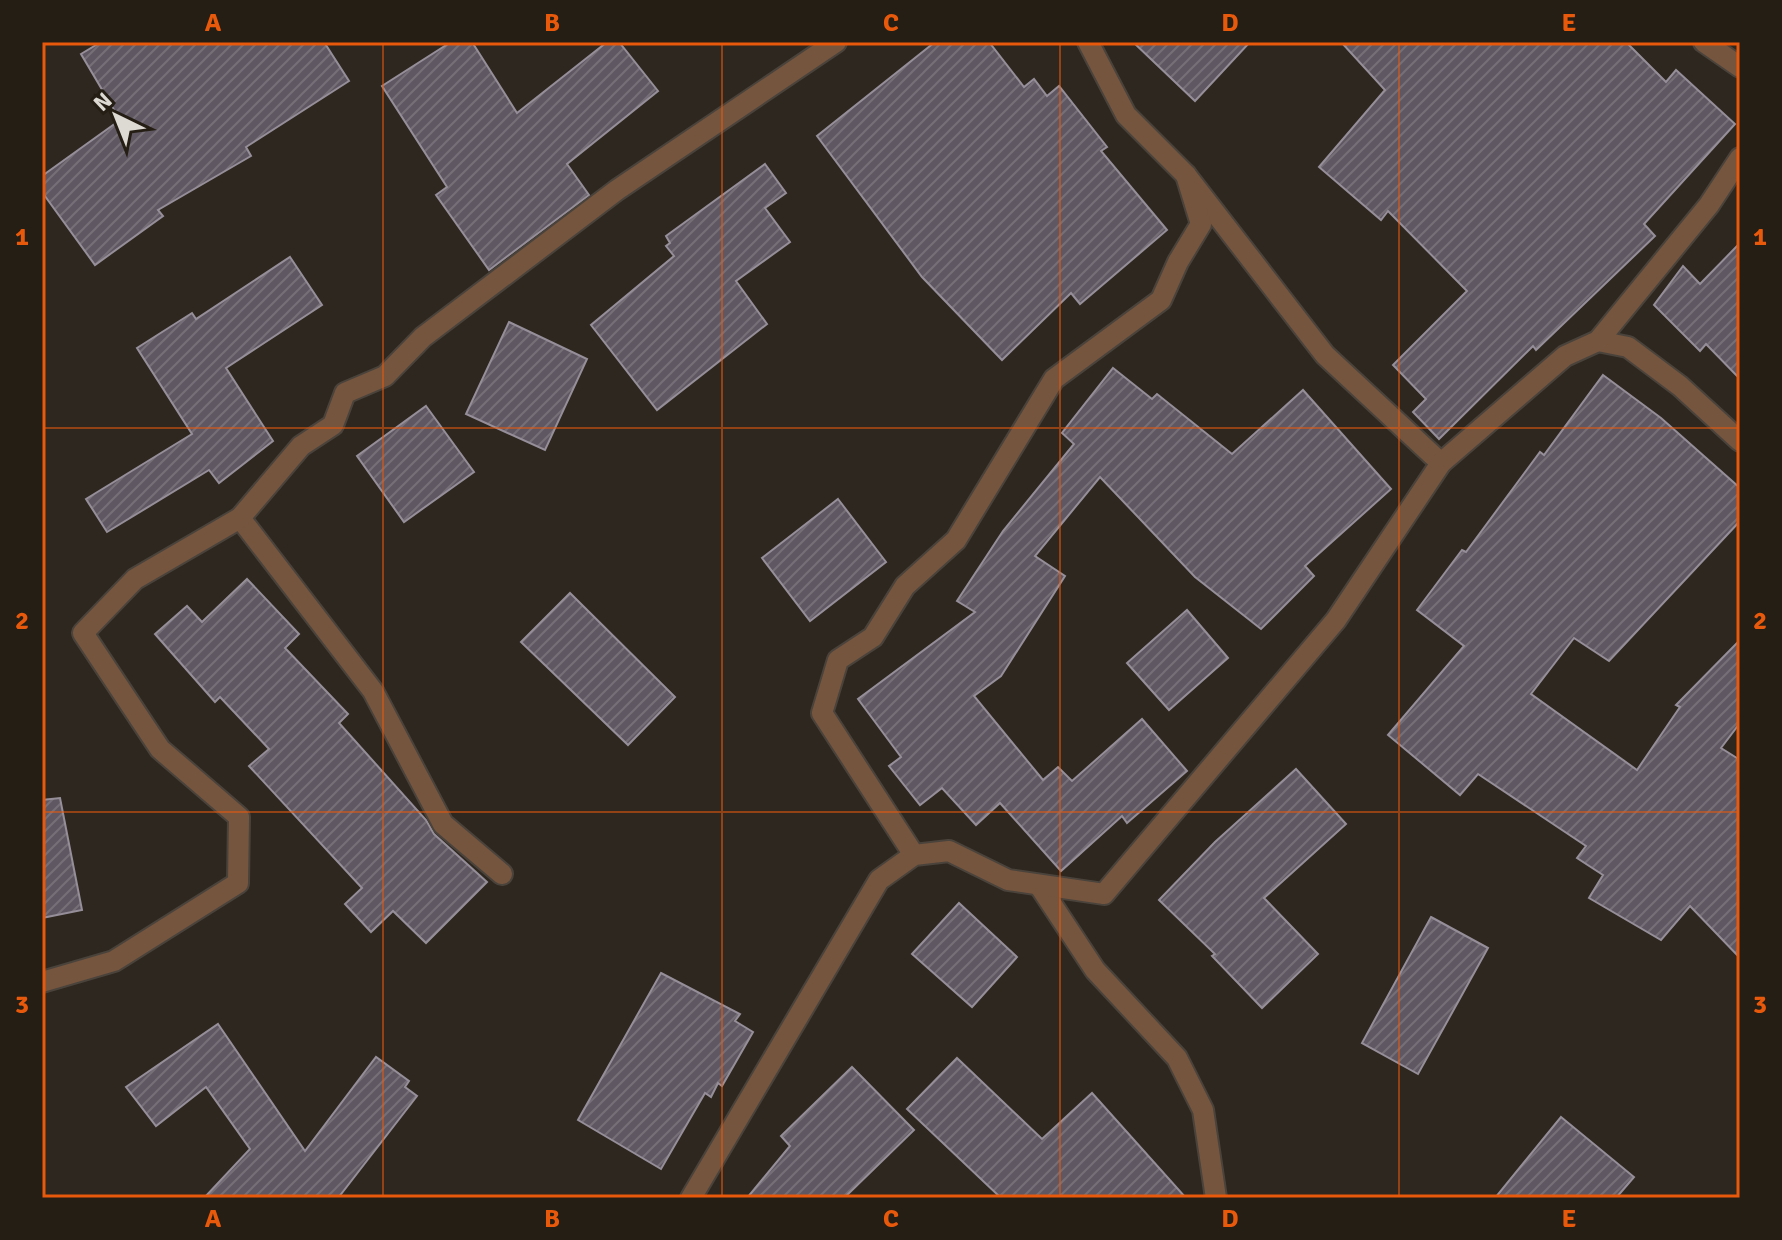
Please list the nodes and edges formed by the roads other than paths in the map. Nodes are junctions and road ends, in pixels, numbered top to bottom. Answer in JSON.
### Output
{"nodes":[{"id":1,"x":836,"y":42,"type":"edge"},
{"id":2,"x":1088,"y":42,"type":"edge"},
{"id":3,"x":1704,"y":42,"type":"edge"},
{"id":4,"x":1740,"y":67,"type":"edge"},
{"id":5,"x":1740,"y":158,"type":"edge"},
{"id":6,"x":1186,"y":175,"type":"junction"},
{"id":7,"x":1598,"y":341,"type":"junction"},
{"id":8,"x":1740,"y":441,"type":"edge"},
{"id":9,"x":1441,"y":463,"type":"junction"},
{"id":10,"x":240,"y":518,"type":"junction"},
{"id":11,"x":914,"y":855,"type":"junction"},
{"id":12,"x":502,"y":874,"type":"dead end"},
{"id":13,"x":1039,"y":885,"type":"junction"},
{"id":14,"x":42,"y":982,"type":"edge"},
{"id":15,"x":691,"y":1198,"type":"edge"},
{"id":16,"x":1216,"y":1198,"type":"edge"}],
"edges":[{"from":1,"to":10,"type":"street"},
{"from":2,"to":6,"type":"street"},
{"from":3,"to":4,"type":"street"},
{"from":5,"to":7,"type":"street"},
{"from":6,"to":9,"type":"street"},
{"from":6,"to":11,"type":"street"},
{"from":7,"to":8,"type":"street"},
{"from":7,"to":9,"type":"street"},
{"from":9,"to":13,"type":"street"},
{"from":10,"to":12,"type":"street"},
{"from":10,"to":14,"type":"street"},
{"from":11,"to":13,"type":"street"},
{"from":11,"to":15,"type":"street"},
{"from":13,"to":16,"type":"street"}]}
